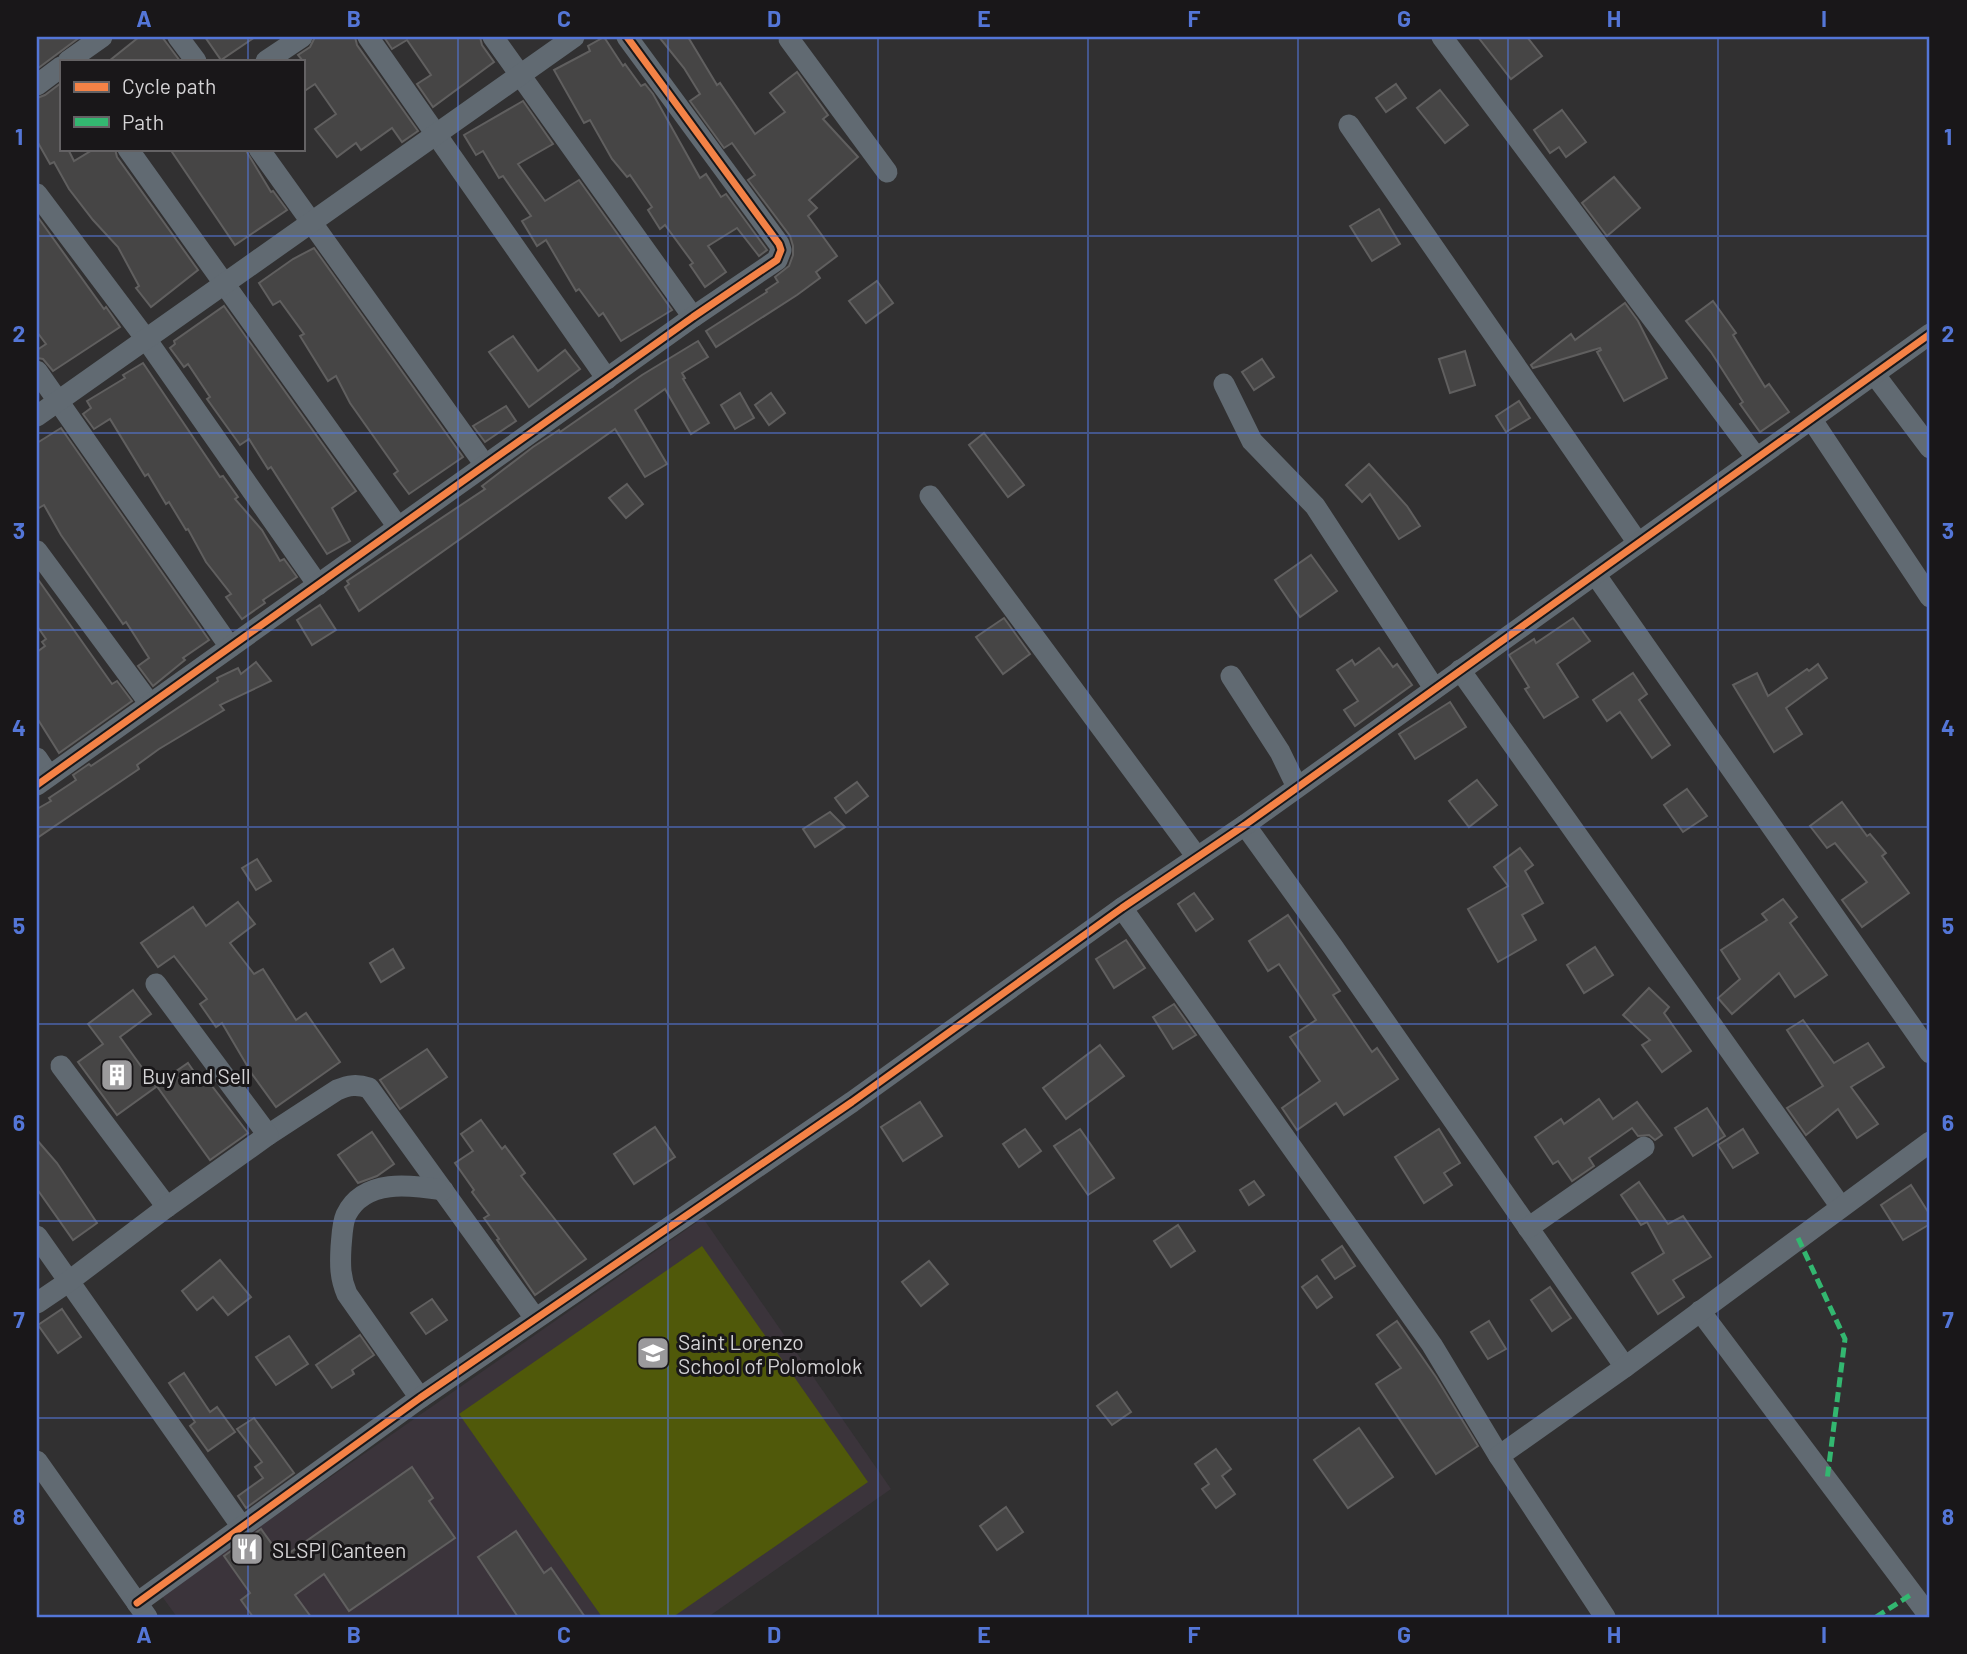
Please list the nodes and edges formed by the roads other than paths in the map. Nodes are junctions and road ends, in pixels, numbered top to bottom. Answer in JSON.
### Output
{"nodes":[{"id":1,"x":103,"y":37,"type":"edge"},
{"id":2,"x":178,"y":37,"type":"edge"},
{"id":3,"x":302,"y":37,"type":"edge"},
{"id":4,"x":368,"y":37,"type":"edge"},
{"id":5,"x":493,"y":37,"type":"edge"},
{"id":6,"x":574,"y":37,"type":"edge"},
{"id":7,"x":627,"y":37,"type":"edge"},
{"id":8,"x":1442,"y":37,"type":"edge"},
{"id":9,"x":789,"y":38,"type":"edge"},
{"id":10,"x":69,"y":60,"type":"edge"},
{"id":11,"x":195,"y":60,"type":"edge"},
{"id":12,"x":268,"y":60,"type":"edge"},
{"id":13,"x":60,"y":67,"type":"edge"},
{"id":14,"x":520,"y":75,"type":"junction"},
{"id":15,"x":37,"y":85,"type":"edge"},
{"id":16,"x":1349,"y":125,"type":"dead end"},
{"id":17,"x":436,"y":134,"type":"junction"},
{"id":18,"x":129,"y":150,"type":"edge"},
{"id":19,"x":260,"y":150,"type":"edge"},
{"id":20,"x":887,"y":172,"type":"dead end"},
{"id":21,"x":37,"y":194,"type":"edge"},
{"id":22,"x":311,"y":222,"type":"junction"},
{"id":23,"x":224,"y":283,"type":"junction"},
{"id":24,"x":693,"y":317,"type":"junction"},
{"id":25,"x":1930,"y":334,"type":"edge"},
{"id":26,"x":146,"y":339,"type":"junction"},
{"id":27,"x":37,"y":371,"type":"edge"},
{"id":28,"x":1875,"y":375,"type":"junction"},
{"id":29,"x":607,"y":379,"type":"junction"},
{"id":30,"x":1224,"y":384,"type":"dead end"},
{"id":31,"x":58,"y":400,"type":"junction"},
{"id":32,"x":37,"y":416,"type":"edge"},
{"id":33,"x":1812,"y":421,"type":"junction"},
{"id":34,"x":1930,"y":448,"type":"edge"},
{"id":35,"x":1756,"y":457,"type":"junction"},
{"id":36,"x":485,"y":465,"type":"junction"},
{"id":37,"x":930,"y":496,"type":"dead end"},
{"id":38,"x":398,"y":527,"type":"junction"},
{"id":39,"x":1638,"y":543,"type":"junction"},
{"id":40,"x":37,"y":551,"type":"edge"},
{"id":41,"x":1595,"y":574,"type":"junction"},
{"id":42,"x":318,"y":585,"type":"junction"},
{"id":43,"x":1930,"y":597,"type":"edge"},
{"id":44,"x":230,"y":647,"type":"junction"},
{"id":45,"x":1460,"y":670,"type":"junction"},
{"id":46,"x":1231,"y":676,"type":"dead end"},
{"id":47,"x":1434,"y":688,"type":"junction"},
{"id":48,"x":150,"y":704,"type":"junction"},
{"id":49,"x":41,"y":773,"type":"edge"},
{"id":50,"x":1297,"y":787,"type":"junction"},
{"id":51,"x":1245,"y":825,"type":"junction"},
{"id":52,"x":1197,"y":857,"type":"junction"},
{"id":53,"x":1122,"y":908,"type":"junction"},
{"id":54,"x":156,"y":984,"type":"dead end"},
{"id":55,"x":1930,"y":1053,"type":"edge"},
{"id":56,"x":61,"y":1066,"type":"dead end"},
{"id":57,"x":268,"y":1135,"type":"junction"},
{"id":58,"x":1930,"y":1142,"type":"edge"},
{"id":59,"x":1644,"y":1147,"type":"dead end"},
{"id":60,"x":443,"y":1190,"type":"junction"},
{"id":61,"x":167,"y":1207,"type":"junction"},
{"id":62,"x":1840,"y":1207,"type":"junction"},
{"id":63,"x":1528,"y":1228,"type":"junction"},
{"id":64,"x":37,"y":1236,"type":"edge"},
{"id":65,"x":68,"y":1282,"type":"junction"},
{"id":66,"x":37,"y":1304,"type":"edge"},
{"id":67,"x":1700,"y":1311,"type":"junction"},
{"id":68,"x":535,"y":1318,"type":"junction"},
{"id":69,"x":1625,"y":1367,"type":"junction"},
{"id":70,"x":420,"y":1398,"type":"junction"},
{"id":71,"x":1499,"y":1456,"type":"junction"},
{"id":72,"x":37,"y":1461,"type":"edge"},
{"id":73,"x":242,"y":1527,"type":"junction"},
{"id":74,"x":142,"y":1610,"type":"edge"},
{"id":75,"x":1605,"y":1617,"type":"edge"},
{"id":76,"x":1930,"y":1617,"type":"edge"}],
"edges":[{"from":1,"to":10,"type":"street"},
{"from":2,"to":11,"type":"street"},
{"from":3,"to":12,"type":"street"},
{"from":4,"to":17,"type":"street"},
{"from":5,"to":14,"type":"street"},
{"from":6,"to":14,"type":"street"},
{"from":7,"to":24,"type":"street"},
{"from":8,"to":35,"type":"street"},
{"from":9,"to":20,"type":"street"},
{"from":13,"to":15,"type":"street"},
{"from":14,"to":17,"type":"street"},
{"from":14,"to":24,"type":"street"},
{"from":16,"to":39,"type":"street"},
{"from":17,"to":22,"type":"street"},
{"from":17,"to":29,"type":"street"},
{"from":18,"to":23,"type":"street"},
{"from":19,"to":22,"type":"street"},
{"from":21,"to":26,"type":"street"},
{"from":22,"to":23,"type":"street"},
{"from":22,"to":36,"type":"street"},
{"from":23,"to":26,"type":"street"},
{"from":23,"to":38,"type":"street"},
{"from":24,"to":29,"type":"street"},
{"from":25,"to":28,"type":"street"},
{"from":26,"to":31,"type":"street"},
{"from":26,"to":42,"type":"street"},
{"from":27,"to":31,"type":"street"},
{"from":28,"to":33,"type":"street"},
{"from":28,"to":34,"type":"street"},
{"from":29,"to":36,"type":"street"},
{"from":30,"to":47,"type":"street"},
{"from":31,"to":32,"type":"street"},
{"from":31,"to":44,"type":"street"},
{"from":33,"to":35,"type":"street"},
{"from":33,"to":43,"type":"street"},
{"from":35,"to":39,"type":"street"},
{"from":36,"to":38,"type":"street"},
{"from":37,"to":52,"type":"street"},
{"from":38,"to":42,"type":"street"},
{"from":39,"to":41,"type":"street"},
{"from":40,"to":48,"type":"street"},
{"from":41,"to":45,"type":"street"},
{"from":41,"to":55,"type":"street"},
{"from":42,"to":44,"type":"street"},
{"from":44,"to":48,"type":"street"},
{"from":45,"to":47,"type":"street"},
{"from":45,"to":62,"type":"street"},
{"from":46,"to":50,"type":"street"},
{"from":47,"to":50,"type":"street"},
{"from":48,"to":49,"type":"street"},
{"from":50,"to":51,"type":"street"},
{"from":51,"to":52,"type":"street"},
{"from":51,"to":63,"type":"street"},
{"from":52,"to":53,"type":"street"},
{"from":53,"to":68,"type":"street"},
{"from":53,"to":71,"type":"street"},
{"from":54,"to":57,"type":"street"},
{"from":56,"to":61,"type":"street"},
{"from":57,"to":60,"type":"street"},
{"from":57,"to":61,"type":"street"},
{"from":58,"to":62,"type":"street"},
{"from":59,"to":63,"type":"street"},
{"from":60,"to":68,"type":"street"},
{"from":60,"to":70,"type":"street"},
{"from":61,"to":65,"type":"street"},
{"from":62,"to":67,"type":"street"},
{"from":63,"to":69,"type":"street"},
{"from":64,"to":65,"type":"street"},
{"from":65,"to":66,"type":"street"},
{"from":65,"to":73,"type":"street"},
{"from":67,"to":69,"type":"street"},
{"from":67,"to":76,"type":"street"},
{"from":68,"to":70,"type":"street"},
{"from":69,"to":71,"type":"street"},
{"from":70,"to":73,"type":"street"},
{"from":71,"to":75,"type":"street"},
{"from":72,"to":74,"type":"street"},
{"from":73,"to":74,"type":"street"}]}
